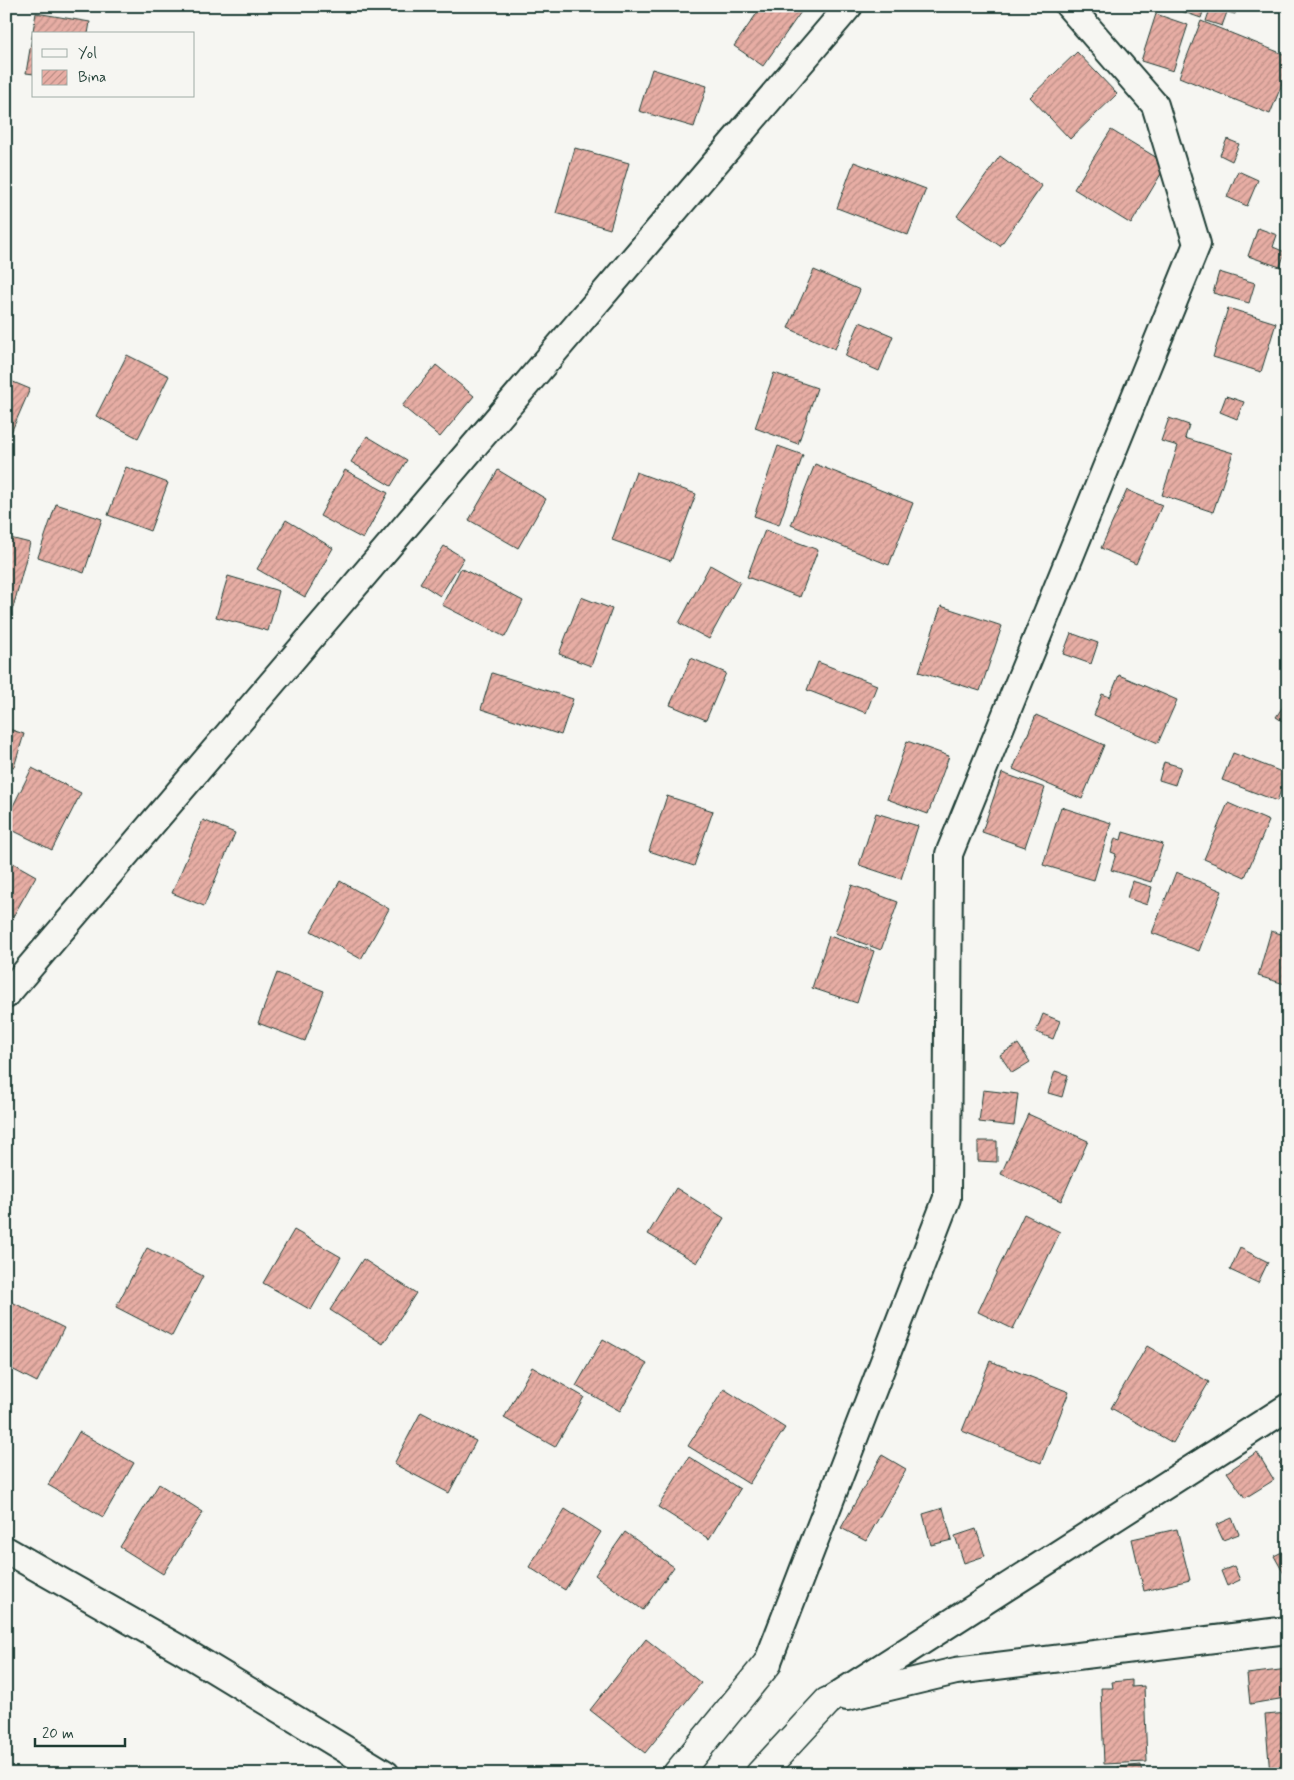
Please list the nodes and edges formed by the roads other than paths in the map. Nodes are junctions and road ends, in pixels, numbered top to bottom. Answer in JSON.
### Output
{"nodes":[{"id":1,"x":849,"y":6,"type":"edge"},
{"id":2,"x":1068,"y":6,"type":"edge"},
{"id":3,"x":6,"y":995,"type":"edge"},
{"id":4,"x":1288,"y":1407,"type":"edge"},
{"id":5,"x":6,"y":1550,"type":"edge"},
{"id":6,"x":1288,"y":1630,"type":"edge"},
{"id":7,"x":767,"y":1664,"type":"joint"},
{"id":8,"x":827,"y":1702,"type":"junction"},
{"id":9,"x":386,"y":1774,"type":"edge"},
{"id":10,"x":677,"y":1774,"type":"edge"},
{"id":11,"x":760,"y":1774,"type":"edge"}],
"edges":[{"from":1,"to":3,"type":"street"},
{"from":2,"to":7,"type":"street"},
{"from":4,"to":8,"type":"street"},
{"from":5,"to":9,"type":"street"},
{"from":6,"to":8,"type":"street"},
{"from":7,"to":10,"type":"main road"},
{"from":8,"to":11,"type":"main road"}]}
